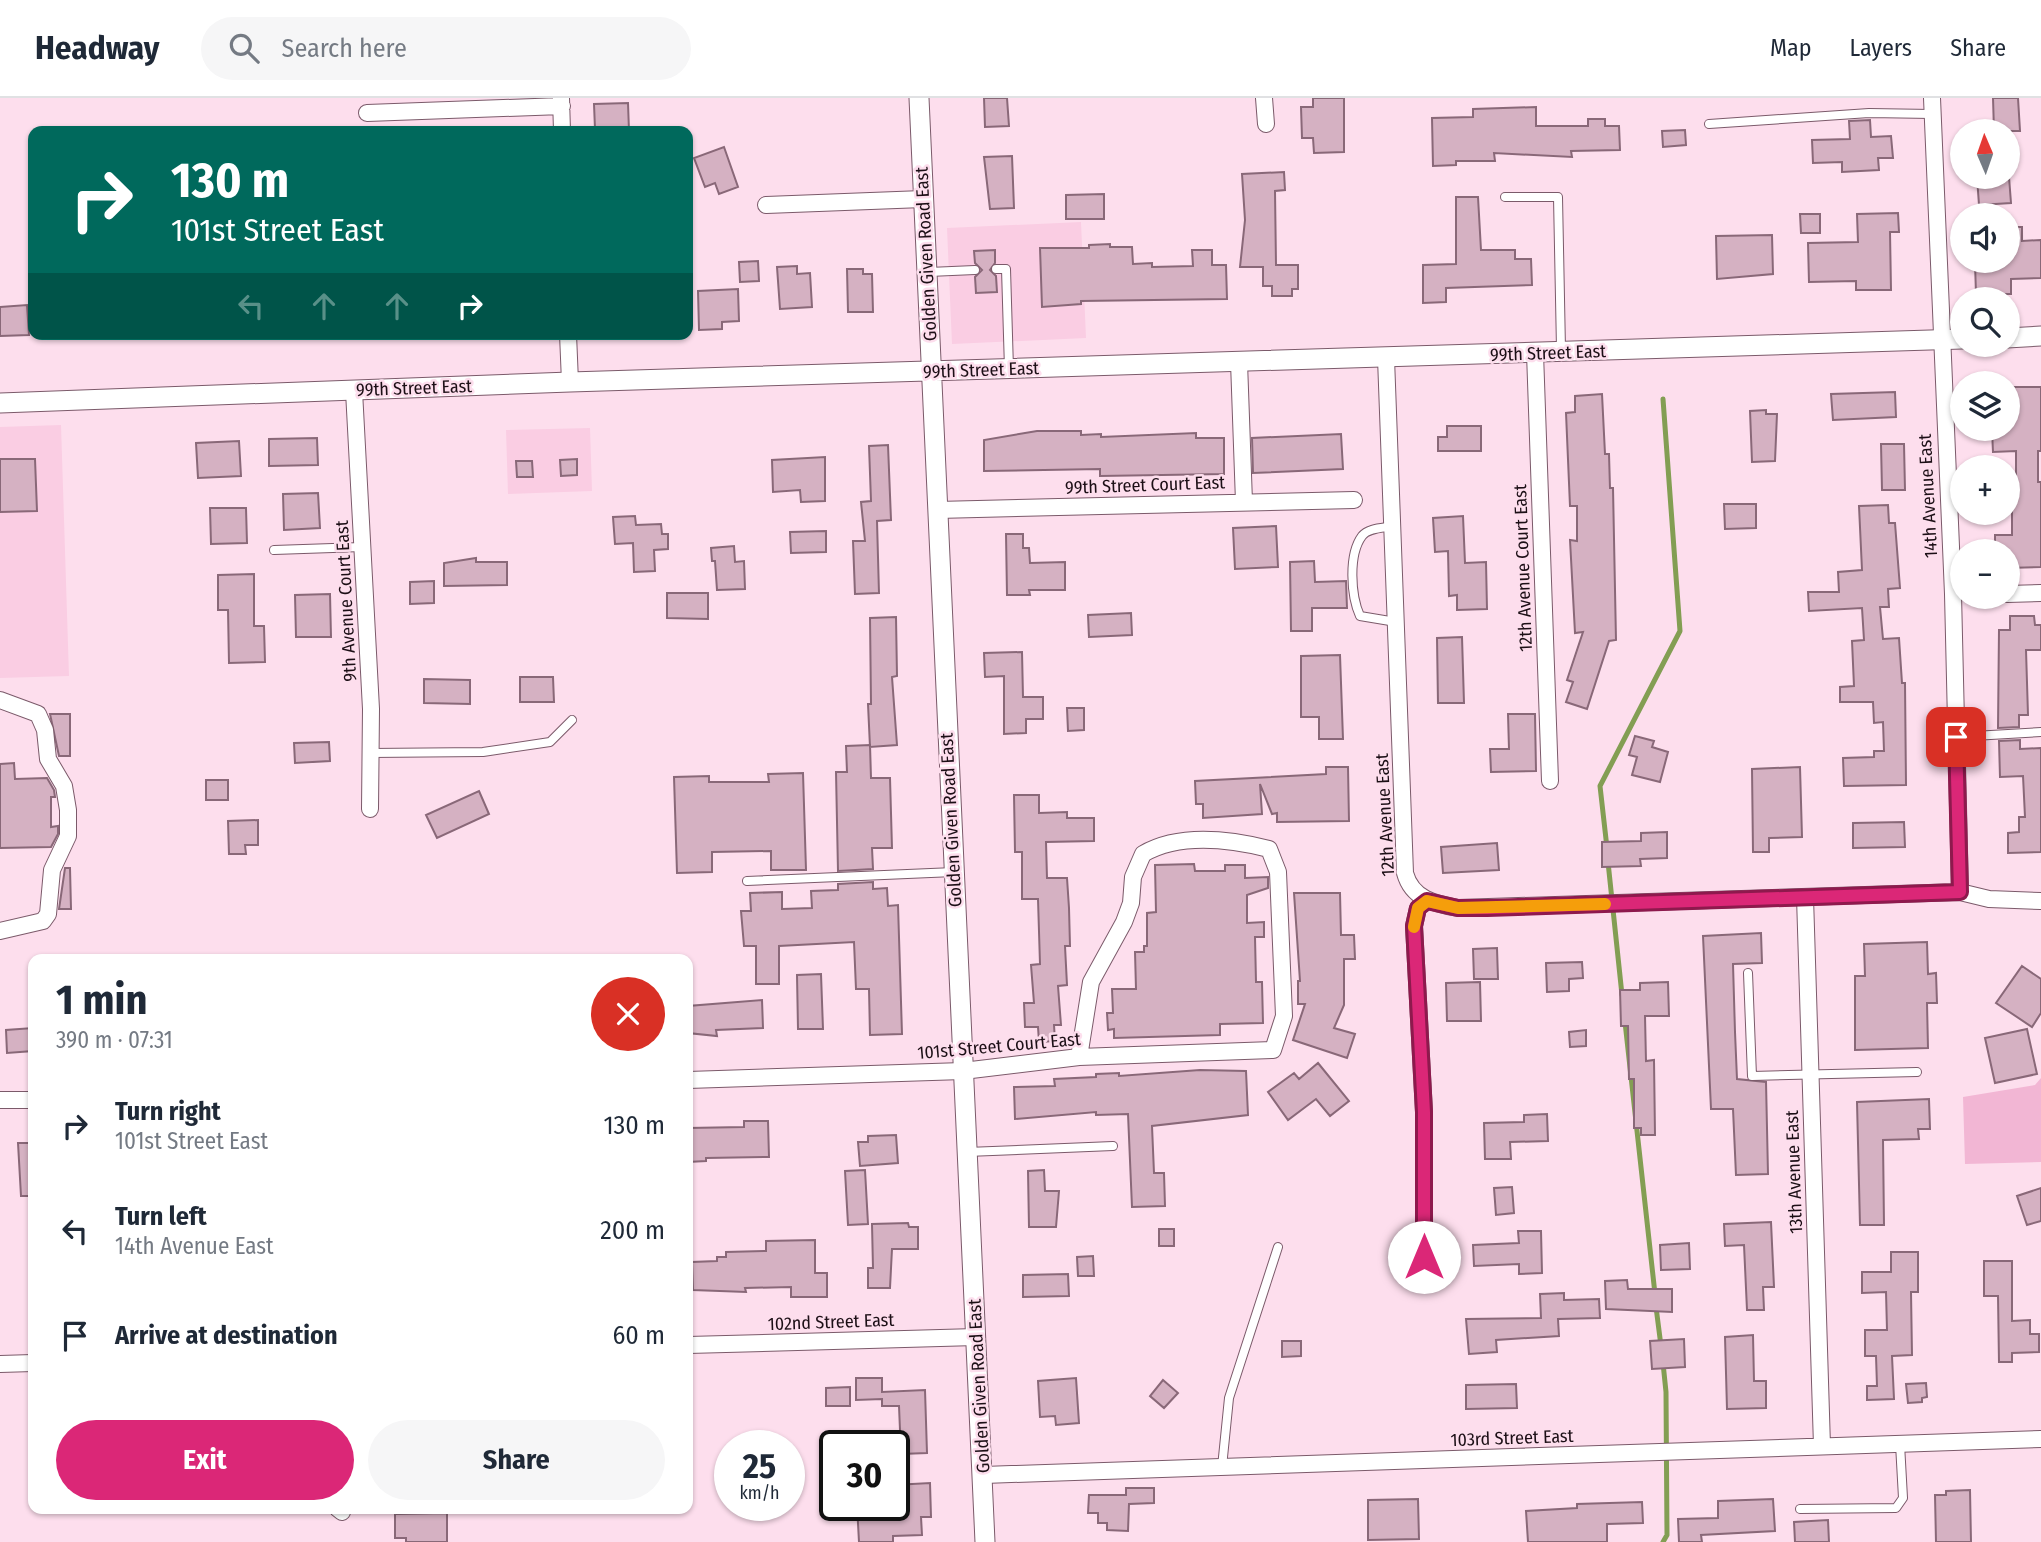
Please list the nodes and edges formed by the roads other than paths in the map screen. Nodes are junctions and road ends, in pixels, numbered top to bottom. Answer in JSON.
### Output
{"nodes":[{"id":1,"x":919,"y":98,"type":"edge"},
{"id":2,"x":1265,"y":98,"type":"edge"},
{"id":3,"x":561,"y":102,"type":"edge"},
{"id":4,"x":1932,"y":106,"type":"edge"},
{"id":5,"x":366,"y":113,"type":"dead end"},
{"id":6,"x":1266,"y":124,"type":"dead end"},
{"id":7,"x":1709,"y":124,"type":"dead end"},
{"id":8,"x":562,"y":126,"type":"edge"},
{"id":9,"x":1505,"y":197,"type":"dead end"},
{"id":10,"x":923,"y":198,"type":"junction"},
{"id":11,"x":766,"y":205,"type":"dead end"},
{"id":12,"x":996,"y":269,"type":"dead end"},
{"id":13,"x":975,"y":270,"type":"dead end"},
{"id":14,"x":927,"y":272,"type":"junction"},
{"id":15,"x":2041,"y":336,"type":"edge"},
{"id":16,"x":2020,"y":337,"type":"edge"},
{"id":17,"x":568,"y":340,"type":"edge"},
{"id":18,"x":1941,"y":340,"type":"junction"},
{"id":19,"x":1950,"y":340,"type":"edge"},
{"id":20,"x":1561,"y":352,"type":"junction"},
{"id":21,"x":1535,"y":353,"type":"junction"},
{"id":22,"x":1386,"y":358,"type":"junction"},
{"id":23,"x":1239,"y":362,"type":"junction"},
{"id":24,"x":1009,"y":369,"type":"junction"},
{"id":25,"x":931,"y":372,"type":"junction"},
{"id":26,"x":570,"y":382,"type":"junction"},
{"id":27,"x":354,"y":391,"type":"junction"},
{"id":28,"x":0,"y":403,"type":"edge"},
{"id":29,"x":1354,"y":500,"type":"dead end"},
{"id":30,"x":1244,"y":502,"type":"junction"},
{"id":31,"x":937,"y":510,"type":"junction"},
{"id":32,"x":1393,"y":526,"type":"junction"},
{"id":33,"x":1954,"y":539,"type":"edge"},
{"id":34,"x":362,"y":547,"type":"junction"},
{"id":35,"x":274,"y":550,"type":"dead end"},
{"id":36,"x":2041,"y":593,"type":"edge"},
{"id":37,"x":2020,"y":594,"type":"edge"},
{"id":38,"x":1957,"y":609,"type":"edge"},
{"id":39,"x":1396,"y":622,"type":"junction"},
{"id":40,"x":0,"y":699,"type":"edge"},
{"id":41,"x":572,"y":720,"type":"dead end"},
{"id":42,"x":2041,"y":732,"type":"edge"},
{"id":43,"x":1956,"y":737,"type":"junction"},
{"id":44,"x":370,"y":753,"type":"junction"},
{"id":45,"x":1550,"y":781,"type":"dead end"},
{"id":46,"x":370,"y":809,"type":"dead end"},
{"id":47,"x":954,"y":872,"type":"junction"},
{"id":48,"x":747,"y":881,"type":"dead end"},
{"id":49,"x":1960,"y":892,"type":"junction"},
{"id":50,"x":1805,"y":897,"type":"junction"},
{"id":51,"x":1427,"y":901,"type":"junction"},
{"id":52,"x":2041,"y":901,"type":"edge"},
{"id":53,"x":0,"y":931,"type":"edge"},
{"id":54,"x":1748,"y":973,"type":"dead end"},
{"id":55,"x":1079,"y":1057,"type":"junction"},
{"id":56,"x":963,"y":1072,"type":"junction"},
{"id":57,"x":1917,"y":1072,"type":"dead end"},
{"id":58,"x":1811,"y":1074,"type":"junction"},
{"id":59,"x":693,"y":1080,"type":"edge"},
{"id":60,"x":28,"y":1100,"type":"edge"},
{"id":61,"x":0,"y":1101,"type":"edge"},
{"id":62,"x":1113,"y":1146,"type":"dead end"},
{"id":63,"x":967,"y":1152,"type":"junction"},
{"id":64,"x":1278,"y":1247,"type":"dead end"},
{"id":65,"x":1424,"y":1257,"type":"dead end"},
{"id":66,"x":976,"y":1337,"type":"junction"},
{"id":67,"x":693,"y":1345,"type":"edge"},
{"id":68,"x":28,"y":1363,"type":"edge"},
{"id":69,"x":0,"y":1364,"type":"edge"},
{"id":70,"x":2041,"y":1439,"type":"edge"},
{"id":71,"x":1900,"y":1444,"type":"junction"},
{"id":72,"x":1822,"y":1446,"type":"junction"},
{"id":73,"x":1222,"y":1467,"type":"junction"},
{"id":74,"x":985,"y":1475,"type":"junction"},
{"id":75,"x":1800,"y":1509,"type":"dead end"},
{"id":76,"x":985,"y":1542,"type":"edge"}],
"edges":[{"from":1,"to":10,"type":"street","name":"Golden Given Road East"},
{"from":2,"to":6,"type":"street"},
{"from":3,"to":5,"type":"street"},
{"from":3,"to":8,"type":"street"},
{"from":4,"to":7,"type":"lane"},
{"from":4,"to":18,"type":"street","name":"14th Avenue East"},
{"from":9,"to":20,"type":"lane"},
{"from":10,"to":11,"type":"street"},
{"from":10,"to":14,"type":"street","name":"Golden Given Road East"},
{"from":12,"to":24,"type":"lane"},
{"from":13,"to":14,"type":"lane"},
{"from":14,"to":25,"type":"street","name":"Golden Given Road East"},
{"from":15,"to":16,"type":"street"},
{"from":17,"to":26,"type":"street"},
{"from":18,"to":19,"type":"street","name":"99th Street East"},
{"from":18,"to":20,"type":"street","name":"99th Street East"},
{"from":18,"to":33,"type":"street","name":"14th Avenue East"},
{"from":20,"to":21,"type":"street","name":"99th Street East"},
{"from":21,"to":22,"type":"street","name":"99th Street East"},
{"from":21,"to":45,"type":"street","name":"12th Avenue Court East"},
{"from":22,"to":23,"type":"street","name":"99th Street East"},
{"from":22,"to":32,"type":"street","name":"12th Avenue East"},
{"from":23,"to":24,"type":"street","name":"99th Street East"},
{"from":23,"to":30,"type":"street"},
{"from":24,"to":25,"type":"street","name":"99th Street East"},
{"from":25,"to":26,"type":"street","name":"99th Street East"},
{"from":25,"to":31,"type":"street","name":"Golden Given Road East"},
{"from":26,"to":27,"type":"street","name":"99th Street East"},
{"from":27,"to":28,"type":"street","name":"99th Street East"},
{"from":27,"to":34,"type":"street","name":"9th Avenue Court East"},
{"from":29,"to":30,"type":"street","name":"99th Street Court East"},
{"from":30,"to":31,"type":"street","name":"99th Street Court East"},
{"from":31,"to":47,"type":"street","name":"Golden Given Road East"},
{"from":32,"to":39,"type":"street","name":"12th Avenue East"},
{"from":32,"to":39,"type":"lane"},
{"from":34,"to":35,"type":"lane"},
{"from":34,"to":44,"type":"street","name":"9th Avenue Court East"},
{"from":36,"to":37,"type":"street"},
{"from":38,"to":43,"type":"street","name":"14th Avenue East"},
{"from":39,"to":51,"type":"street","name":"12th Avenue East"},
{"from":40,"to":53,"type":"street"},
{"from":41,"to":44,"type":"lane"},
{"from":42,"to":43,"type":"lane"},
{"from":43,"to":49,"type":"street","name":"14th Avenue East"},
{"from":44,"to":46,"type":"street","name":"9th Avenue Court East"},
{"from":47,"to":48,"type":"lane"},
{"from":47,"to":56,"type":"street","name":"Golden Given Road East"},
{"from":49,"to":50,"type":"street"},
{"from":49,"to":52,"type":"street"},
{"from":50,"to":51,"type":"street"},
{"from":50,"to":58,"type":"street","name":"13th Avenue East"},
{"from":51,"to":65,"type":"street"},
{"from":54,"to":58,"type":"lane"},
{"from":55,"to":55,"type":"street","name":"101st Street Court East"},
{"from":55,"to":56,"type":"street","name":"101st Street Court East"},
{"from":56,"to":59,"type":"street","name":"101st Street Court East"},
{"from":56,"to":63,"type":"street","name":"Golden Given Road East"},
{"from":57,"to":58,"type":"lane"},
{"from":58,"to":72,"type":"street","name":"13th Avenue East"},
{"from":60,"to":61,"type":"street"},
{"from":62,"to":63,"type":"lane"},
{"from":63,"to":66,"type":"street","name":"Golden Given Road East"},
{"from":64,"to":73,"type":"lane"},
{"from":66,"to":67,"type":"street","name":"102nd Street East"},
{"from":66,"to":74,"type":"street","name":"Golden Given Road East"},
{"from":68,"to":69,"type":"street"},
{"from":70,"to":71,"type":"street","name":"103rd Street East"},
{"from":71,"to":72,"type":"street","name":"103rd Street East"},
{"from":71,"to":75,"type":"lane"},
{"from":72,"to":73,"type":"street","name":"103rd Street East"},
{"from":73,"to":74,"type":"street","name":"103rd Street East"},
{"from":74,"to":76,"type":"street","name":"Golden Given Road East"}]}
